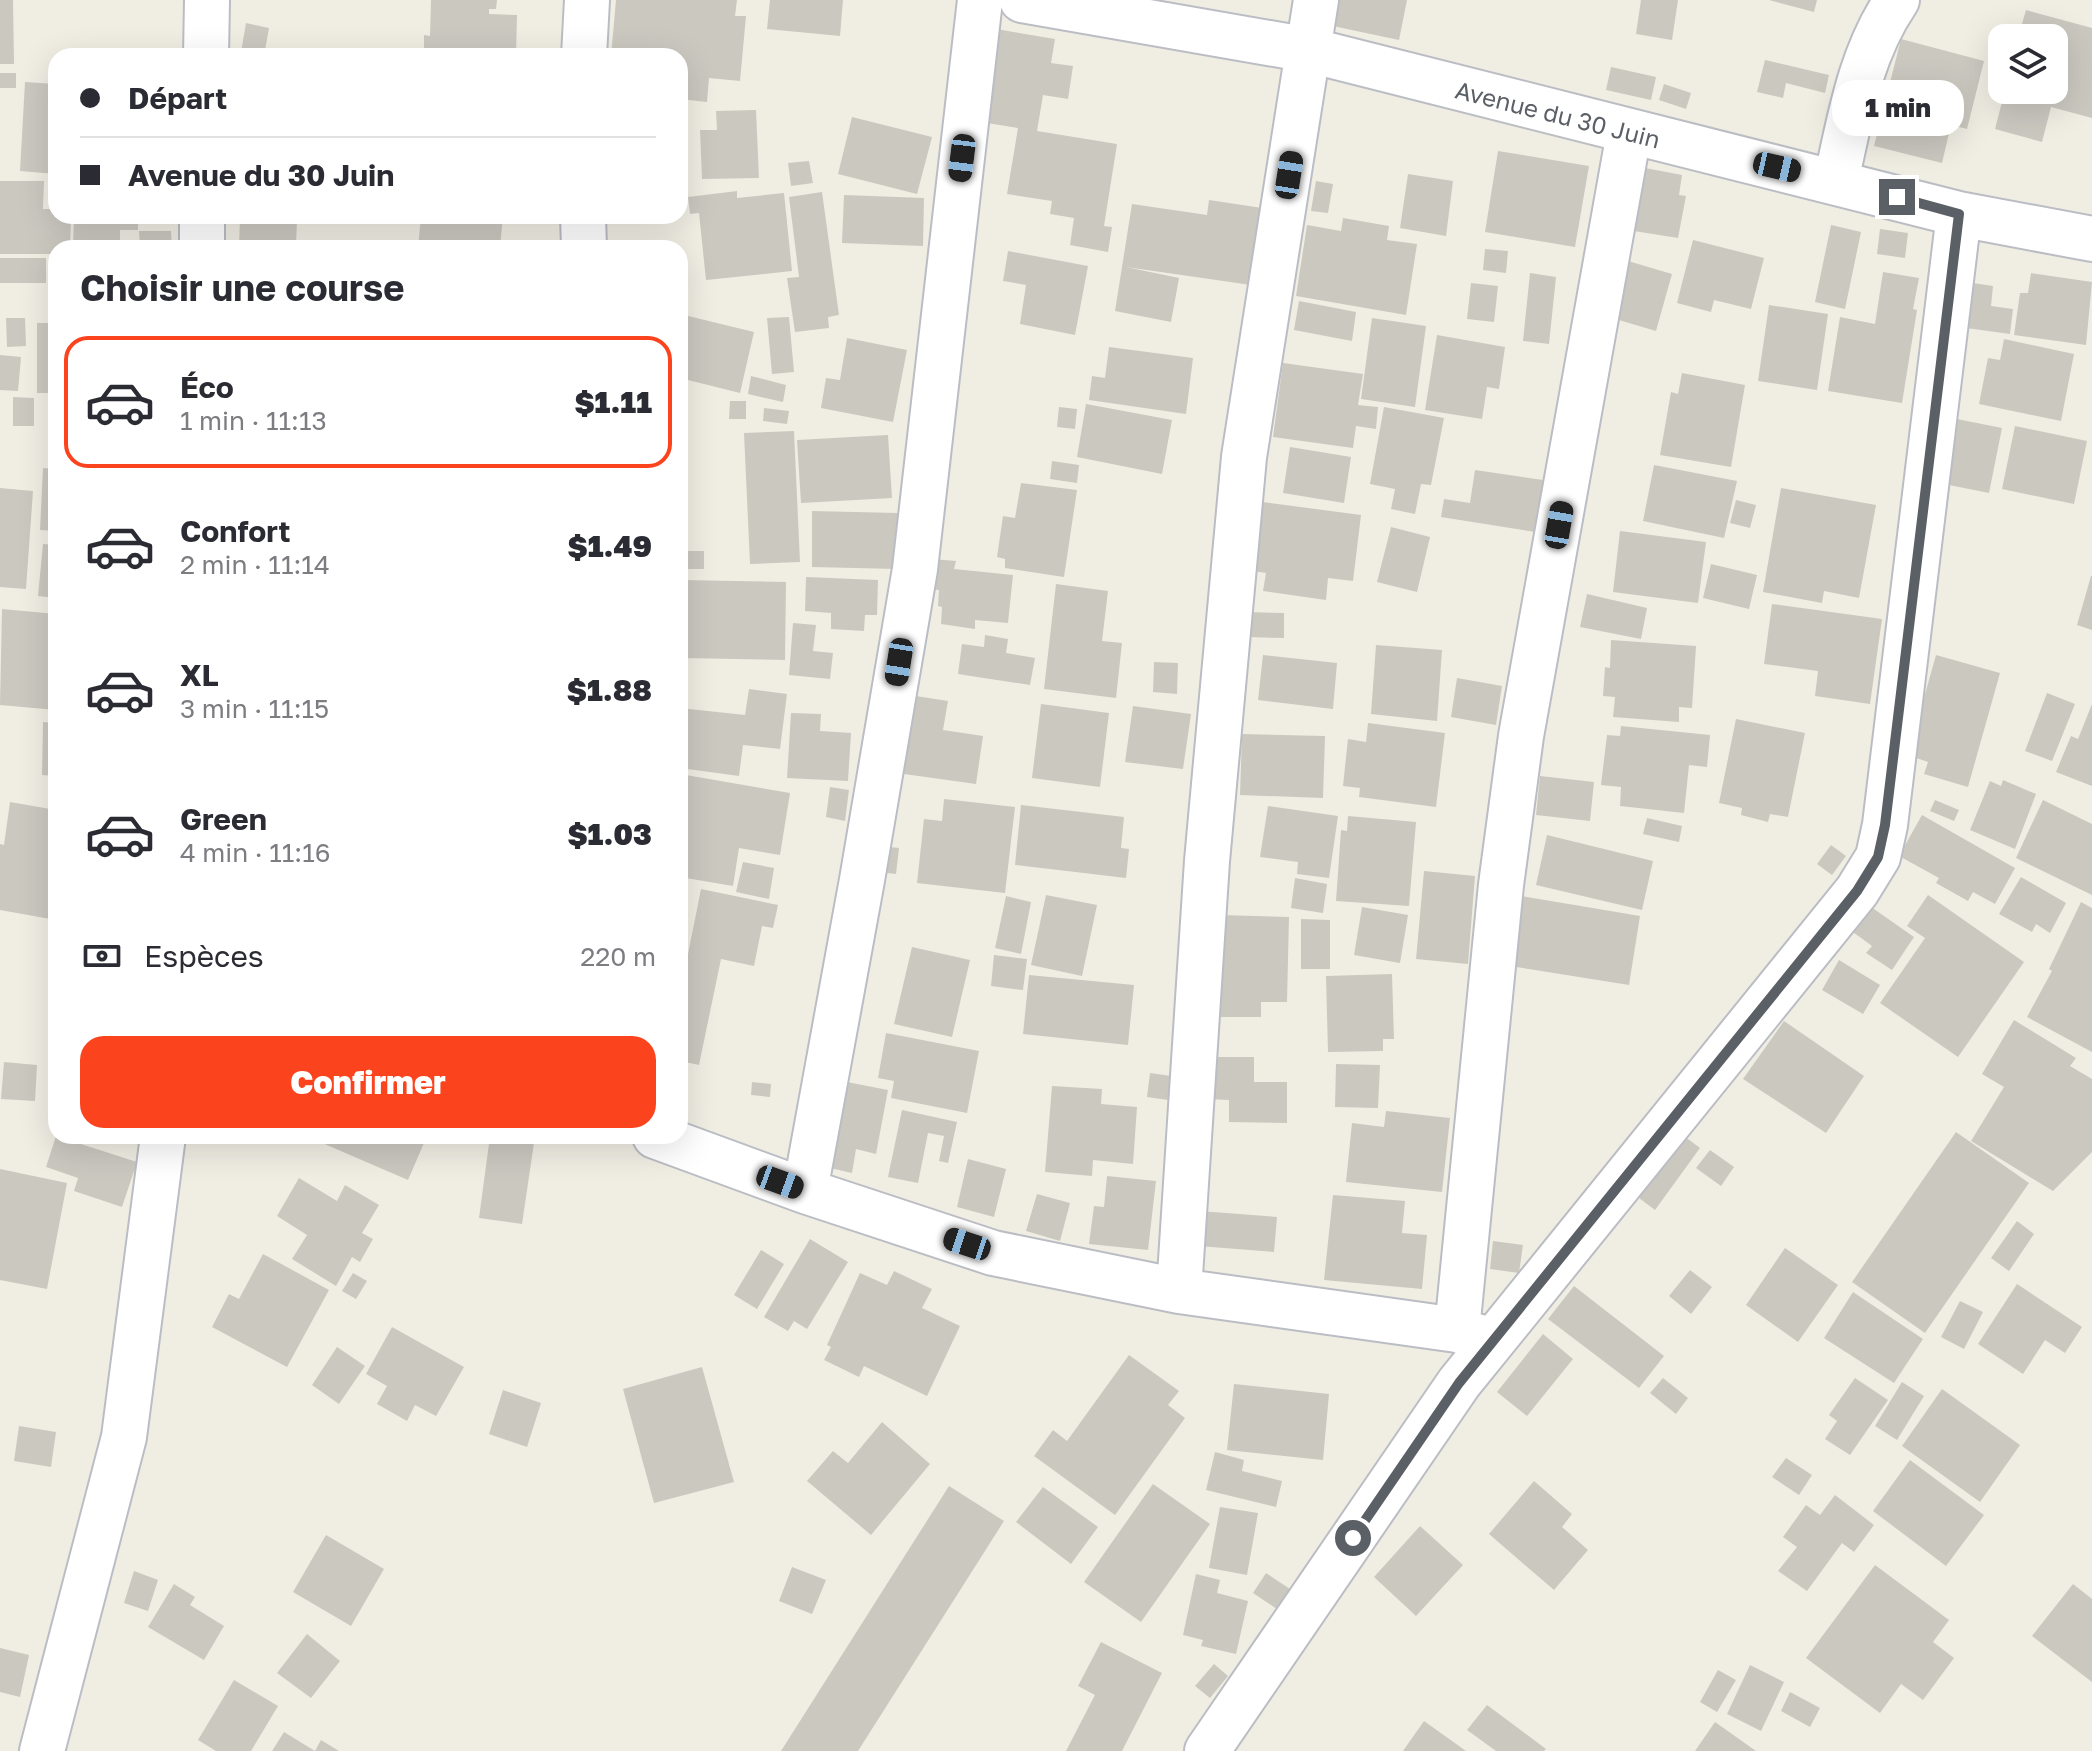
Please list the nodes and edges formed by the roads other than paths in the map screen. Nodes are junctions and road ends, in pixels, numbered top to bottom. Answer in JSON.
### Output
{"nodes":[{"id":1,"x":207,"y":0,"type":"edge"},
{"id":2,"x":587,"y":0,"type":"edge"},
{"id":3,"x":980,"y":0,"type":"edge"},
{"id":4,"x":1022,"y":0,"type":"edge"},
{"id":5,"x":1316,"y":0,"type":"edge"},
{"id":6,"x":1897,"y":0,"type":"edge"},
{"id":7,"x":206,"y":48,"type":"edge"},
{"id":8,"x":584,"y":48,"type":"edge"},
{"id":9,"x":1309,"y":50,"type":"junction"},
{"id":10,"x":1629,"y":133,"type":"junction"},
{"id":11,"x":1836,"y":181,"type":"junction"},
{"id":12,"x":1959,"y":214,"type":"junction"},
{"id":13,"x":2092,"y":239,"type":"edge"},
{"id":14,"x":162,"y":1144,"type":"edge"},
{"id":15,"x":677,"y":1144,"type":"edge"},
{"id":16,"x":805,"y":1191,"type":"junction"},
{"id":17,"x":1179,"y":1291,"type":"junction"},
{"id":18,"x":1475,"y":1335,"type":"junction"},
{"id":19,"x":42,"y":1751,"type":"edge"},
{"id":20,"x":1207,"y":1751,"type":"edge"}],
"edges":[{"from":1,"to":7,"type":"street"},
{"from":2,"to":8,"type":"street"},
{"from":3,"to":16,"type":"street"},
{"from":4,"to":9,"type":"street","name":"Avenue du 30 Juin"},
{"from":5,"to":9,"type":"street"},
{"from":6,"to":11,"type":"street"},
{"from":9,"to":10,"type":"street","name":"Avenue du 30 Juin"},
{"from":9,"to":17,"type":"street"},
{"from":10,"to":11,"type":"street","name":"Avenue du 30 Juin"},
{"from":10,"to":18,"type":"street"},
{"from":11,"to":12,"type":"street","name":"Avenue du 30 Juin"},
{"from":12,"to":13,"type":"street","name":"Avenue du 30 Juin"},
{"from":12,"to":18,"type":"street"},
{"from":14,"to":19,"type":"street"},
{"from":15,"to":16,"type":"street"},
{"from":16,"to":17,"type":"street"},
{"from":17,"to":18,"type":"street"},
{"from":18,"to":20,"type":"street"}]}
